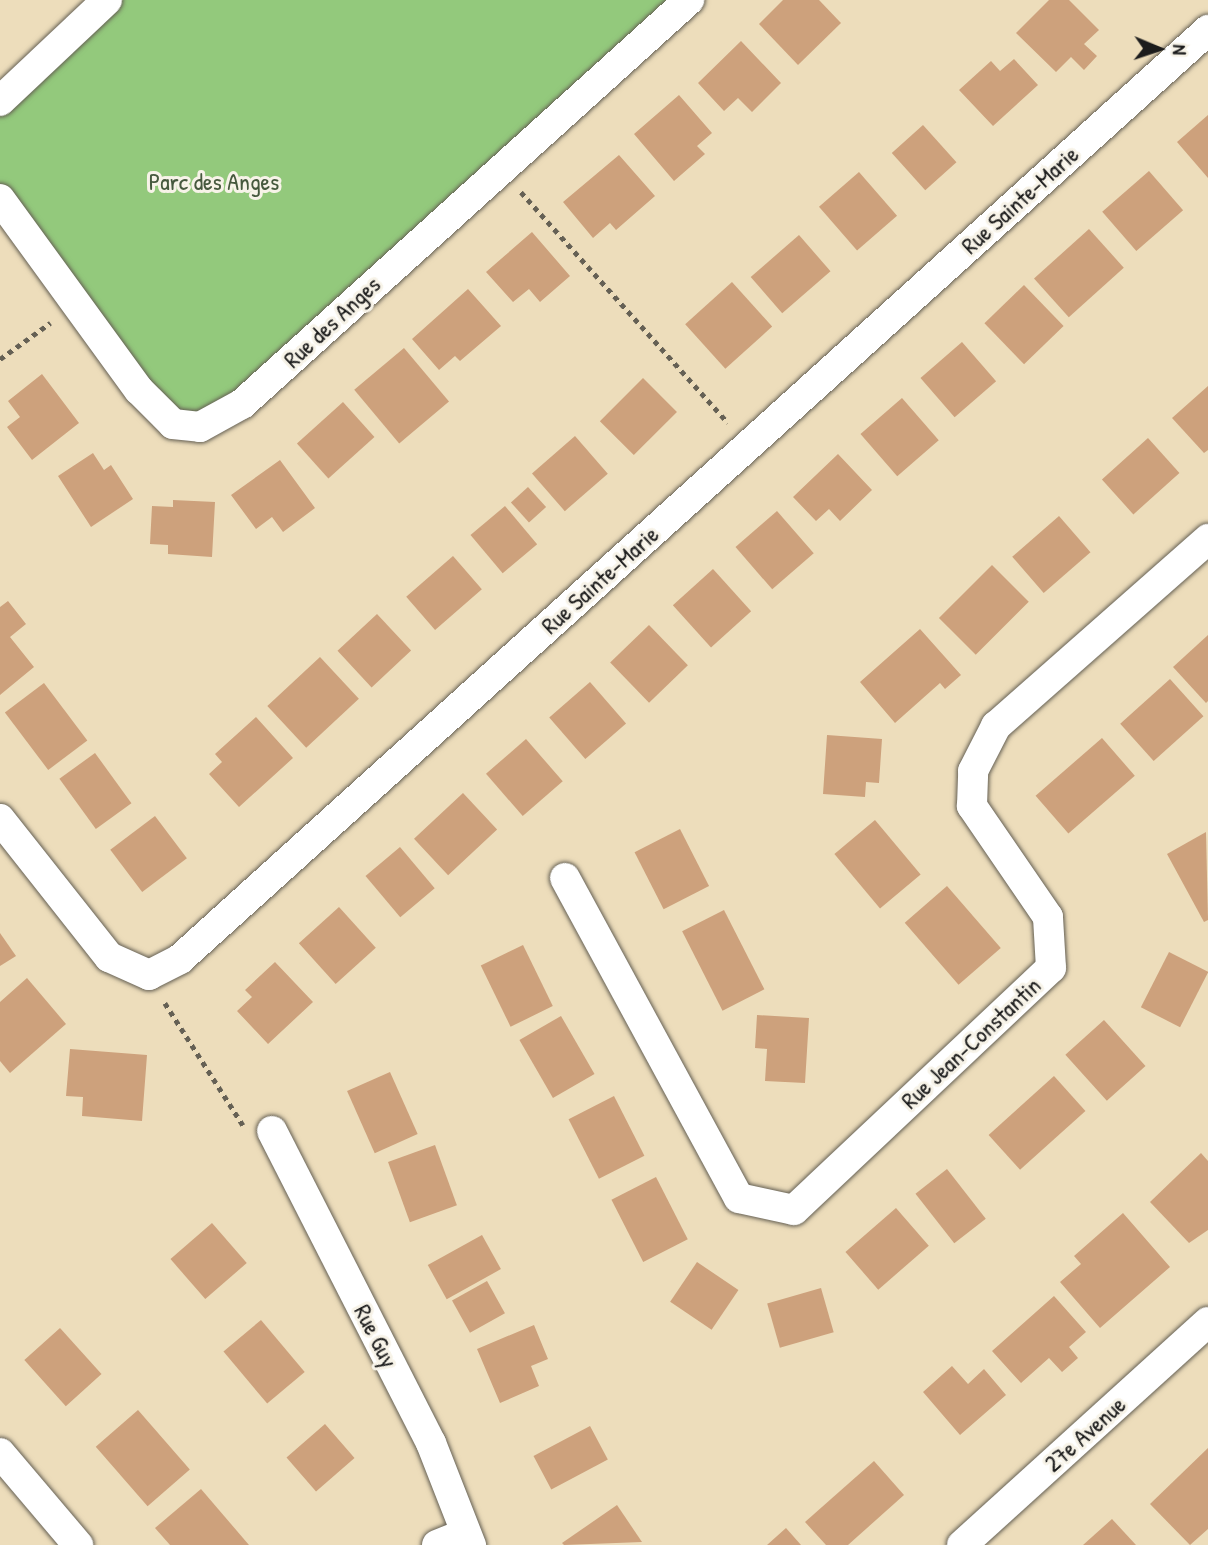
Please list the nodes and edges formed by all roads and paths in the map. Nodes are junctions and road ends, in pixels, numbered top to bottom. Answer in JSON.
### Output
{"nodes":[{"id":1,"x":107,"y":0,"type":"edge"},
{"id":2,"x":689,"y":0,"type":"edge"},
{"id":3,"x":1208,"y":30,"type":"edge"},
{"id":4,"x":0,"y":101,"type":"edge"},
{"id":5,"x":499,"y":168,"type":"junction"},
{"id":6,"x":0,"y":199,"type":"edge"},
{"id":7,"x":77,"y":304,"type":"junction"},
{"id":8,"x":0,"y":359,"type":"edge"},
{"id":9,"x":748,"y":446,"type":"junction"},
{"id":10,"x":1208,"y":539,"type":"edge"},
{"id":11,"x":0,"y":819,"type":"edge"},
{"id":12,"x":565,"y":878,"type":"dead end"},
{"id":13,"x":149,"y":975,"type":"junction"},
{"id":14,"x":272,"y":1131,"type":"joint"},
{"id":15,"x":1208,"y":1322,"type":"edge"},
{"id":16,"x":0,"y":1453,"type":"edge"},
{"id":17,"x":469,"y":1539,"type":"edge"},
{"id":18,"x":78,"y":1545,"type":"edge"},
{"id":19,"x":437,"y":1545,"type":"edge"},
{"id":20,"x":962,"y":1545,"type":"edge"}],
"edges":[{"from":1,"to":4,"type":"street"},
{"from":2,"to":5,"type":"street","name":"Rue des Anges"},
{"from":3,"to":9,"type":"street","name":"Rue Sainte-Marie"},
{"from":5,"to":7,"type":"street","name":"Rue des Anges"},
{"from":5,"to":9,"type":"path"},
{"from":6,"to":7,"type":"street","name":"Rue des Anges"},
{"from":7,"to":8,"type":"path"},
{"from":9,"to":13,"type":"street","name":"Rue Sainte-Marie"},
{"from":10,"to":12,"type":"street","name":"Rue Jean-Constantin"},
{"from":11,"to":13,"type":"street"},
{"from":13,"to":14,"type":"path"},
{"from":14,"to":17,"type":"street","name":"Rue Guy"},
{"from":15,"to":20,"type":"street","name":"27e Avenue"},
{"from":16,"to":18,"type":"street"},
{"from":17,"to":19,"type":"street"}]}
